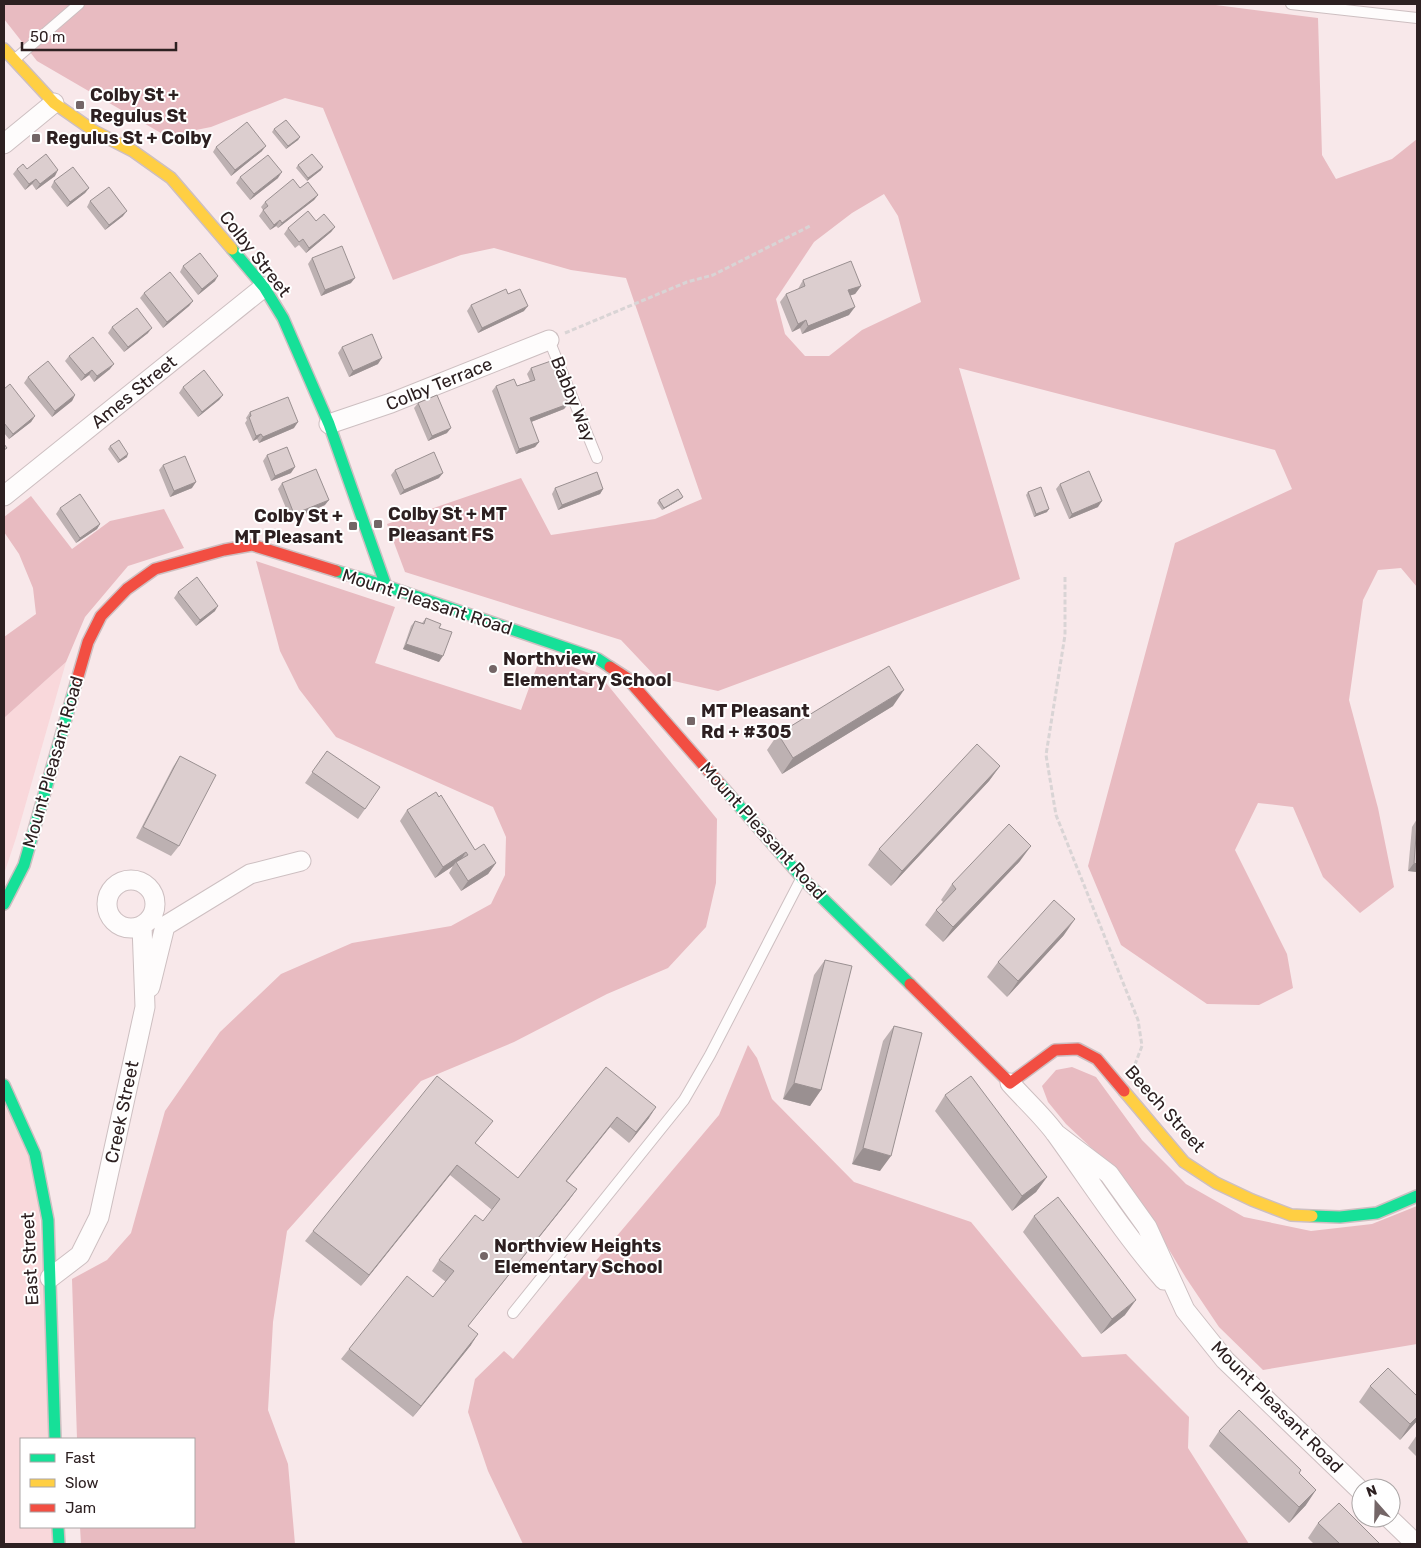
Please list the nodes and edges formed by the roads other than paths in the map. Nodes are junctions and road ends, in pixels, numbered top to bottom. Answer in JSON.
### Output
{"nodes":[{"id":1,"x":79,"y":4,"type":"edge"},
{"id":2,"x":1291,"y":4,"type":"edge"},
{"id":3,"x":1417,"y":18,"type":"edge"},
{"id":4,"x":4,"y":49,"type":"edge"},
{"id":5,"x":13,"y":60,"type":"junction"},
{"id":6,"x":54,"y":103,"type":"junction"},
{"id":7,"x":4,"y":144,"type":"edge"},
{"id":8,"x":264,"y":287,"type":"junction"},
{"id":9,"x":549,"y":340,"type":"joint"},
{"id":10,"x":329,"y":424,"type":"junction"},
{"id":11,"x":597,"y":458,"type":"dead end"},
{"id":12,"x":4,"y":496,"type":"edge"},
{"id":13,"x":386,"y":586,"type":"junction"},
{"id":14,"x":301,"y":861,"type":"dead end"},
{"id":15,"x":802,"y":878,"type":"junction"},
{"id":16,"x":4,"y":904,"type":"edge"},
{"id":17,"x":142,"y":926,"type":"dead end"},
{"id":18,"x":145,"y":1007,"type":"junction"},
{"id":19,"x":1010,"y":1083,"type":"junction"},
{"id":20,"x":4,"y":1085,"type":"edge"},
{"id":21,"x":1417,"y":1196,"type":"edge"},
{"id":22,"x":50,"y":1278,"type":"junction"},
{"id":23,"x":513,"y":1312,"type":"dead end"},
{"id":24,"x":55,"y":1438,"type":"edge"},
{"id":25,"x":1351,"y":1481,"type":"edge"},
{"id":26,"x":58,"y":1528,"type":"edge"},
{"id":27,"x":1399,"y":1528,"type":"edge"},
{"id":28,"x":59,"y":1544,"type":"edge"},
{"id":29,"x":1416,"y":1544,"type":"edge"}],
"edges":[{"from":1,"to":5,"type":"lane"},
{"from":2,"to":3,"type":"lane"},
{"from":4,"to":5,"type":"street","name":"Colby Street"},
{"from":5,"to":6,"type":"street","name":"Colby Street"},
{"from":6,"to":7,"type":"street"},
{"from":6,"to":8,"type":"street","name":"Colby Street"},
{"from":8,"to":10,"type":"street","name":"Colby Street"},
{"from":8,"to":12,"type":"street","name":"Ames Street"},
{"from":9,"to":10,"type":"street","name":"Colby Terrace"},
{"from":9,"to":11,"type":"lane","name":"Babby Way"},
{"from":10,"to":13,"type":"street","name":"Colby Street"},
{"from":13,"to":15,"type":"street","name":"Mount Pleasant Road"},
{"from":13,"to":16,"type":"street","name":"Mount Pleasant Road"},
{"from":14,"to":18,"type":"street"},
{"from":15,"to":19,"type":"street","name":"Mount Pleasant Road"},
{"from":15,"to":23,"type":"lane"},
{"from":17,"to":18,"type":"street","name":"Creek Street"},
{"from":18,"to":22,"type":"street","name":"Creek Street"},
{"from":19,"to":21,"type":"street","name":"Beech Street"},
{"from":19,"to":25,"type":"street","name":"Mount Pleasant Road"},
{"from":20,"to":22,"type":"street","name":"East Street"},
{"from":22,"to":24,"type":"street","name":"East Street"},
{"from":26,"to":28,"type":"street"},
{"from":27,"to":29,"type":"street"}]}
